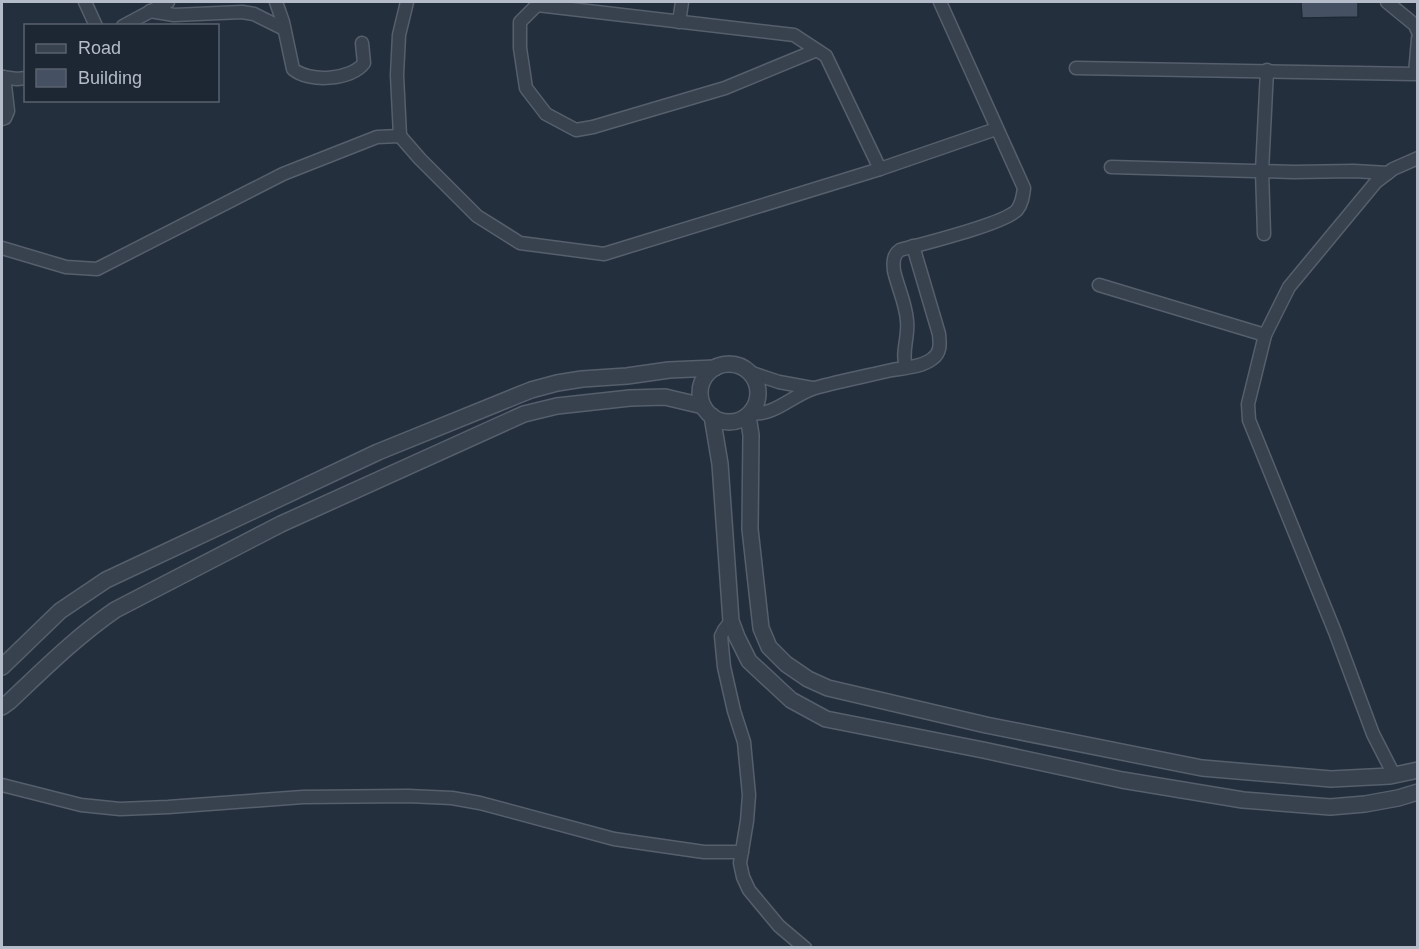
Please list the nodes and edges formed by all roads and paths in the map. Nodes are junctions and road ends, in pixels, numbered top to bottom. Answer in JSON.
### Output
{"nodes":[{"id":1,"x":85,"y":2,"type":"edge"},
{"id":2,"x":168,"y":2,"type":"edge"},
{"id":3,"x":276,"y":2,"type":"edge"},
{"id":4,"x":407,"y":2,"type":"edge"},
{"id":5,"x":682,"y":2,"type":"edge"},
{"id":6,"x":940,"y":2,"type":"edge"},
{"id":7,"x":1387,"y":2,"type":"edge"},
{"id":8,"x":150,"y":11,"type":"junction"},
{"id":9,"x":679,"y":22,"type":"junction"},
{"id":10,"x":95,"y":24,"type":"edge"},
{"id":11,"x":127,"y":24,"type":"edge"},
{"id":12,"x":284,"y":29,"type":"junction"},
{"id":13,"x":1418,"y":32,"type":"edge"},
{"id":14,"x":1418,"y":39,"type":"edge"},
{"id":15,"x":362,"y":43,"type":"dead end"},
{"id":16,"x":817,"y":50,"type":"junction"},
{"id":17,"x":1076,"y":68,"type":"dead end"},
{"id":18,"x":1267,"y":70,"type":"junction"},
{"id":19,"x":3,"y":77,"type":"edge"},
{"id":20,"x":24,"y":78,"type":"edge"},
{"id":21,"x":2,"y":119,"type":"edge"},
{"id":22,"x":996,"y":129,"type":"junction"},
{"id":23,"x":400,"y":136,"type":"junction"},
{"id":24,"x":1418,"y":158,"type":"edge"},
{"id":25,"x":1111,"y":167,"type":"dead end"},
{"id":26,"x":880,"y":169,"type":"junction"},
{"id":27,"x":1262,"y":171,"type":"junction"},
{"id":28,"x":1388,"y":173,"type":"junction"},
{"id":29,"x":1264,"y":234,"type":"dead end"},
{"id":30,"x":913,"y":246,"type":"junction"},
{"id":31,"x":2,"y":248,"type":"edge"},
{"id":32,"x":1099,"y":285,"type":"dead end"},
{"id":33,"x":1265,"y":335,"type":"junction"},
{"id":34,"x":906,"y":367,"type":"junction"},
{"id":35,"x":715,"y":368,"type":"junction"},
{"id":36,"x":749,"y":372,"type":"junction"},
{"id":37,"x":812,"y":388,"type":"junction"},
{"id":38,"x":707,"y":411,"type":"junction"},
{"id":39,"x":750,"y":414,"type":"junction"},
{"id":40,"x":731,"y":621,"type":"junction"},
{"id":41,"x":2,"y":667,"type":"edge"},
{"id":42,"x":2,"y":707,"type":"edge"},
{"id":43,"x":1418,"y":770,"type":"edge"},
{"id":44,"x":1394,"y":775,"type":"junction"},
{"id":45,"x":2,"y":785,"type":"edge"},
{"id":46,"x":1418,"y":792,"type":"edge"},
{"id":47,"x":742,"y":852,"type":"junction"},
{"id":48,"x":805,"y":948,"type":"edge"}],
"edges":[{"from":1,"to":10,"type":"street"},
{"from":2,"to":8,"type":"street"},
{"from":3,"to":12,"type":"street"},
{"from":4,"to":23,"type":"street"},
{"from":5,"to":9,"type":"street"},
{"from":6,"to":22,"type":"street"},
{"from":7,"to":13,"type":"street"},
{"from":8,"to":11,"type":"street"},
{"from":8,"to":12,"type":"street"},
{"from":9,"to":16,"type":"street"},
{"from":9,"to":16,"type":"street"},
{"from":12,"to":15,"type":"street"},
{"from":14,"to":18,"type":"street"},
{"from":16,"to":26,"type":"street"},
{"from":17,"to":18,"type":"street"},
{"from":18,"to":27,"type":"street"},
{"from":19,"to":20,"type":"street"},
{"from":19,"to":21,"type":"street"},
{"from":22,"to":26,"type":"street"},
{"from":22,"to":30,"type":"street"},
{"from":23,"to":26,"type":"street"},
{"from":23,"to":31,"type":"street"},
{"from":24,"to":28,"type":"street"},
{"from":25,"to":27,"type":"street"},
{"from":27,"to":28,"type":"street"},
{"from":27,"to":29,"type":"street"},
{"from":28,"to":33,"type":"street"},
{"from":30,"to":34,"type":"street"},
{"from":30,"to":34,"type":"street"},
{"from":32,"to":33,"type":"street"},
{"from":33,"to":44,"type":"street"},
{"from":34,"to":37,"type":"street"},
{"from":35,"to":36,"type":"street"},
{"from":35,"to":38,"type":"street"},
{"from":35,"to":41,"type":"street"},
{"from":36,"to":37,"type":"street"},
{"from":36,"to":39,"type":"street"},
{"from":37,"to":39,"type":"street"},
{"from":38,"to":39,"type":"street"},
{"from":38,"to":40,"type":"street"},
{"from":38,"to":42,"type":"street"},
{"from":39,"to":44,"type":"street"},
{"from":40,"to":46,"type":"street"},
{"from":40,"to":47,"type":"street"},
{"from":43,"to":44,"type":"street"},
{"from":45,"to":47,"type":"street"},
{"from":47,"to":48,"type":"street"}]}
